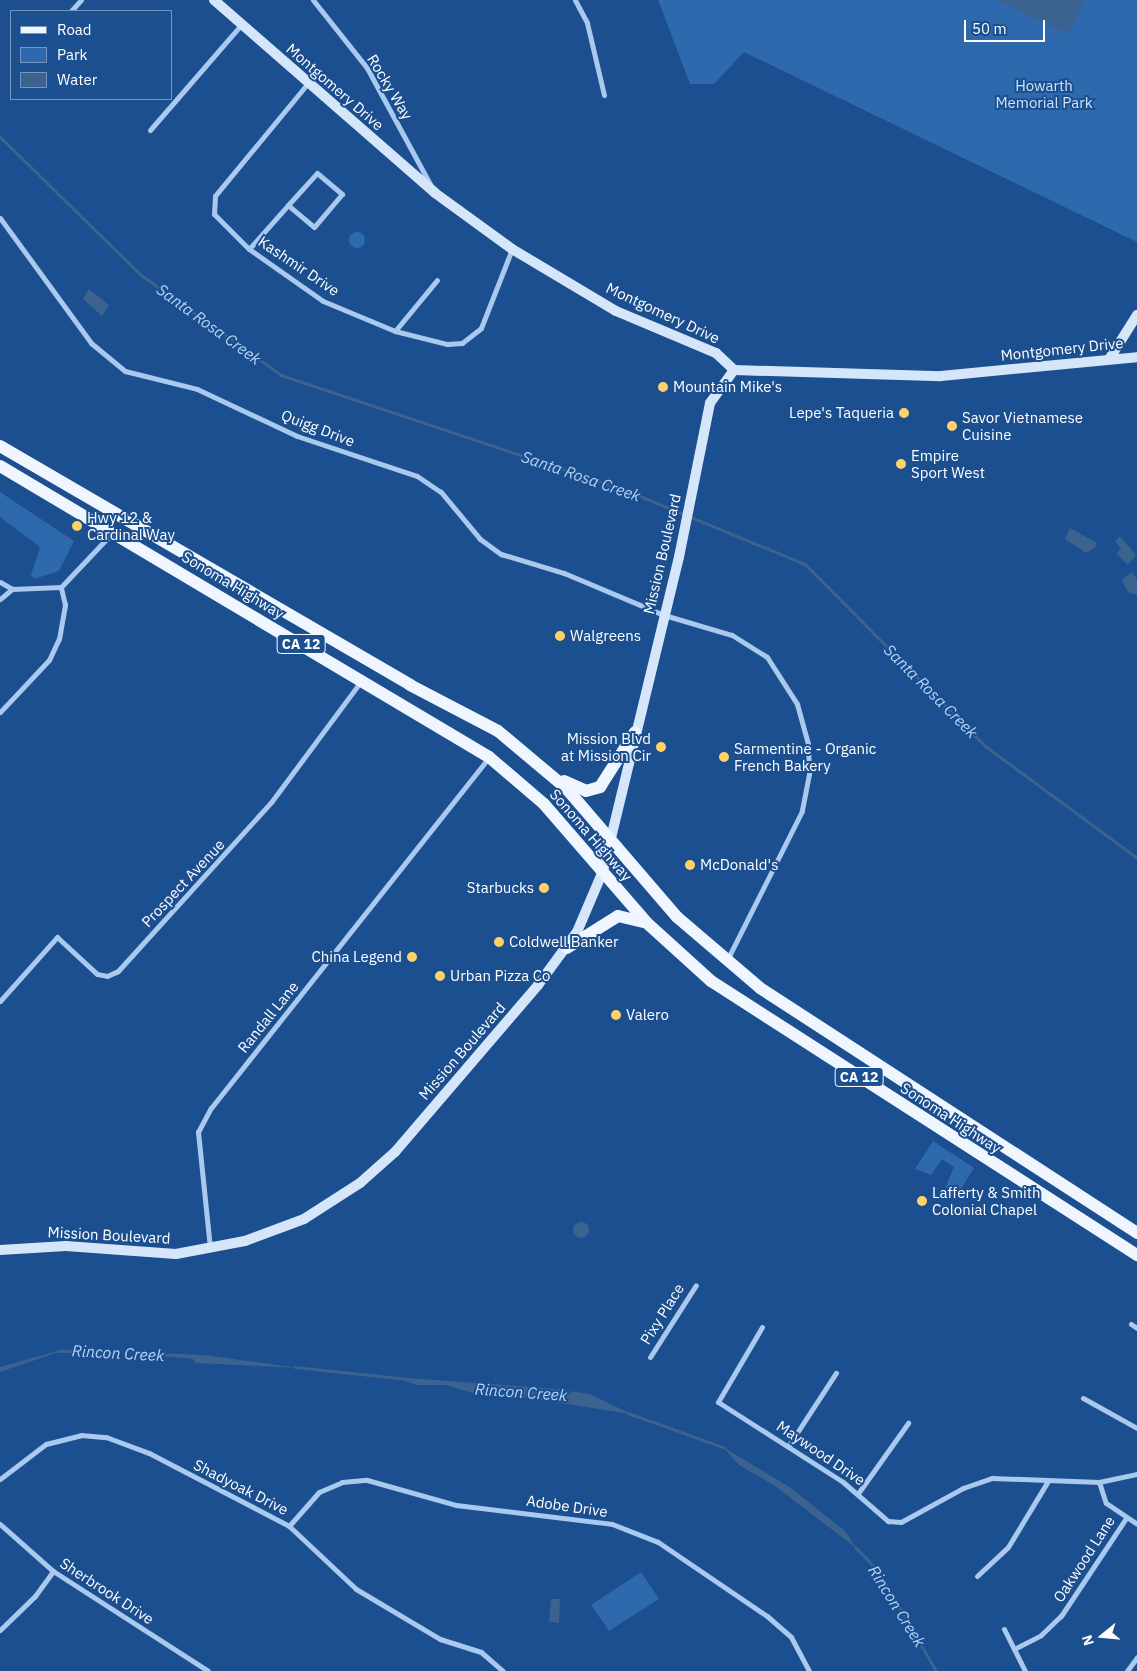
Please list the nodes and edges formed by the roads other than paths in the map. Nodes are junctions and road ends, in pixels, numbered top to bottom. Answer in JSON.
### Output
{"nodes":[{"id":1,"x":81,"y":0,"type":"edge"},
{"id":2,"x":214,"y":0,"type":"edge"},
{"id":3,"x":313,"y":0,"type":"edge"},
{"id":4,"x":576,"y":0,"type":"edge"},
{"id":5,"x":72,"y":10,"type":"edge"},
{"id":6,"x":241,"y":25,"type":"junction"},
{"id":7,"x":308,"y":83,"type":"junction"},
{"id":8,"x":604,"y":95,"type":"dead end"},
{"id":9,"x":150,"y":130,"type":"dead end"},
{"id":10,"x":435,"y":193,"type":"junction"},
{"id":11,"x":288,"y":205,"type":"junction"},
{"id":12,"x":0,"y":218,"type":"edge"},
{"id":13,"x":249,"y":249,"type":"junction"},
{"id":14,"x":512,"y":249,"type":"junction"},
{"id":15,"x":437,"y":280,"type":"dead end"},
{"id":16,"x":1137,"y":315,"type":"edge"},
{"id":17,"x":395,"y":331,"type":"junction"},
{"id":18,"x":1137,"y":357,"type":"edge"},
{"id":19,"x":1110,"y":358,"type":"junction"},
{"id":20,"x":734,"y":370,"type":"junction"},
{"id":21,"x":0,"y":446,"type":"edge"},
{"id":22,"x":0,"y":466,"type":"edge"},
{"id":23,"x":123,"y":514,"type":"junction"},
{"id":24,"x":112,"y":532,"type":"junction"},
{"id":25,"x":0,"y":582,"type":"edge"},
{"id":26,"x":61,"y":587,"type":"junction"},
{"id":27,"x":12,"y":589,"type":"junction"},
{"id":28,"x":0,"y":599,"type":"edge"},
{"id":29,"x":664,"y":615,"type":"junction"},
{"id":30,"x":361,"y":680,"type":"junction"},
{"id":31,"x":0,"y":712,"type":"edge"},
{"id":32,"x":635,"y":732,"type":"junction"},
{"id":33,"x":489,"y":757,"type":"junction"},
{"id":34,"x":553,"y":775,"type":"junction"},
{"id":35,"x":613,"y":841,"type":"junction"},
{"id":36,"x":604,"y":871,"type":"junction"},
{"id":37,"x":647,"y":923,"type":"junction"},
{"id":38,"x":567,"y":948,"type":"junction"},
{"id":39,"x":727,"y":960,"type":"junction"},
{"id":40,"x":0,"y":1001,"type":"edge"},
{"id":41,"x":1137,"y":1233,"type":"edge"},
{"id":42,"x":210,"y":1249,"type":"junction"},
{"id":43,"x":0,"y":1250,"type":"edge"},
{"id":44,"x":1137,"y":1255,"type":"edge"},
{"id":45,"x":696,"y":1285,"type":"dead end"},
{"id":46,"x":1131,"y":1324,"type":"dead end"},
{"id":47,"x":762,"y":1327,"type":"dead end"},
{"id":48,"x":1137,"y":1328,"type":"edge"},
{"id":49,"x":650,"y":1356,"type":"dead end"},
{"id":50,"x":836,"y":1373,"type":"dead end"},
{"id":51,"x":1083,"y":1398,"type":"dead end"},
{"id":52,"x":908,"y":1423,"type":"dead end"},
{"id":53,"x":1137,"y":1428,"type":"edge"},
{"id":54,"x":789,"y":1445,"type":"junction"},
{"id":55,"x":1137,"y":1474,"type":"edge"},
{"id":56,"x":0,"y":1479,"type":"edge"},
{"id":57,"x":1048,"y":1481,"type":"junction"},
{"id":58,"x":1099,"y":1482,"type":"junction"},
{"id":59,"x":859,"y":1492,"type":"junction"},
{"id":60,"x":1126,"y":1518,"type":"junction"},
{"id":61,"x":0,"y":1524,"type":"edge"},
{"id":62,"x":1137,"y":1524,"type":"edge"},
{"id":63,"x":290,"y":1526,"type":"junction"},
{"id":64,"x":53,"y":1571,"type":"junction"},
{"id":65,"x":976,"y":1576,"type":"dead end"},
{"id":66,"x":1004,"y":1629,"type":"dead end"},
{"id":67,"x":0,"y":1630,"type":"edge"},
{"id":68,"x":1014,"y":1649,"type":"junction"},
{"id":69,"x":1137,"y":1657,"type":"edge"},
{"id":70,"x":208,"y":1671,"type":"edge"},
{"id":71,"x":503,"y":1671,"type":"edge"},
{"id":72,"x":809,"y":1671,"type":"edge"},
{"id":73,"x":1025,"y":1671,"type":"edge"},
{"id":74,"x":1128,"y":1671,"type":"edge"}],
"edges":[{"from":1,"to":5,"type":"street"},
{"from":2,"to":6,"type":"main road","name":"Montgomery Drive"},
{"from":3,"to":10,"type":"street","name":"Rocky Way"},
{"from":4,"to":8,"type":"street"},
{"from":6,"to":7,"type":"main road","name":"Montgomery Drive"},
{"from":6,"to":9,"type":"street"},
{"from":7,"to":10,"type":"main road","name":"Montgomery Drive"},
{"from":7,"to":13,"type":"street","name":"Kashmir Drive"},
{"from":10,"to":14,"type":"main road","name":"Montgomery Drive"},
{"from":11,"to":11,"type":"street"},
{"from":11,"to":13,"type":"street"},
{"from":12,"to":29,"type":"street","name":"Quigg Drive"},
{"from":13,"to":17,"type":"street","name":"Kashmir Drive"},
{"from":14,"to":17,"type":"street","name":"Kashmir Drive"},
{"from":14,"to":20,"type":"main road","name":"Montgomery Drive"},
{"from":15,"to":17,"type":"street"},
{"from":16,"to":19,"type":"main road"},
{"from":18,"to":19,"type":"main road","name":"Montgomery Drive"},
{"from":19,"to":20,"type":"main road","name":"Montgomery Drive"},
{"from":20,"to":29,"type":"main road","name":"Mission Boulevard"},
{"from":21,"to":23,"type":"main road","name":"Sonoma Highway","number":"CA 12"},
{"from":22,"to":24,"type":"main road","name":"Sonoma Highway","number":"CA 12"},
{"from":23,"to":24,"type":"main road"},
{"from":23,"to":34,"type":"main road","name":"Sonoma Highway","number":"CA 12"},
{"from":24,"to":26,"type":"street"},
{"from":24,"to":30,"type":"main road","name":"Sonoma Highway","number":"CA 12"},
{"from":25,"to":27,"type":"street"},
{"from":26,"to":27,"type":"street"},
{"from":26,"to":31,"type":"street"},
{"from":27,"to":28,"type":"street"},
{"from":29,"to":32,"type":"main road","name":"Mission Boulevard"},
{"from":29,"to":39,"type":"street","name":"Quigg Drive"},
{"from":30,"to":33,"type":"main road","name":"Sonoma Highway","number":"CA 12"},
{"from":30,"to":40,"type":"street","name":"Prospect Avenue"},
{"from":32,"to":34,"type":"main road"},
{"from":32,"to":35,"type":"main road","name":"Mission Boulevard"},
{"from":33,"to":36,"type":"main road","name":"Sonoma Highway","number":"CA 12"},
{"from":33,"to":42,"type":"street","name":"Randall Lane"},
{"from":34,"to":35,"type":"main road","name":"Sonoma Highway","number":"CA 12"},
{"from":35,"to":36,"type":"main road","name":"Mission Boulevard"},
{"from":35,"to":39,"type":"main road","name":"Sonoma Highway","number":"CA 12"},
{"from":36,"to":37,"type":"main road","name":"Sonoma Highway","number":"CA 12"},
{"from":36,"to":38,"type":"main road","name":"Mission Boulevard"},
{"from":37,"to":38,"type":"main road"},
{"from":37,"to":44,"type":"main road","name":"Sonoma Highway","number":"CA 12"},
{"from":38,"to":42,"type":"main road","name":"Mission Boulevard"},
{"from":39,"to":41,"type":"main road","name":"Sonoma Highway","number":"CA 12"},
{"from":42,"to":43,"type":"main road","name":"Mission Boulevard"},
{"from":45,"to":49,"type":"street","name":"Pixy Place"},
{"from":46,"to":48,"type":"street"},
{"from":47,"to":54,"type":"street","name":"Maywood Drive"},
{"from":50,"to":54,"type":"street"},
{"from":51,"to":53,"type":"street"},
{"from":52,"to":59,"type":"street"},
{"from":54,"to":59,"type":"street","name":"Maywood Drive"},
{"from":55,"to":58,"type":"street","name":"Maywood Drive"},
{"from":56,"to":63,"type":"street","name":"Shadyoak Drive"},
{"from":57,"to":58,"type":"street","name":"Maywood Drive"},
{"from":57,"to":59,"type":"street","name":"Maywood Drive"},
{"from":57,"to":65,"type":"street"},
{"from":58,"to":60,"type":"street"},
{"from":60,"to":62,"type":"street"},
{"from":60,"to":68,"type":"street","name":"Oakwood Lane"},
{"from":61,"to":64,"type":"street","name":"Sherbrook Drive"},
{"from":63,"to":71,"type":"street","name":"Shadyoak Drive"},
{"from":63,"to":72,"type":"street","name":"Adobe Drive"},
{"from":64,"to":67,"type":"street"},
{"from":64,"to":70,"type":"street","name":"Sherbrook Drive"},
{"from":66,"to":68,"type":"street"},
{"from":68,"to":73,"type":"street"},
{"from":69,"to":74,"type":"street"}]}
